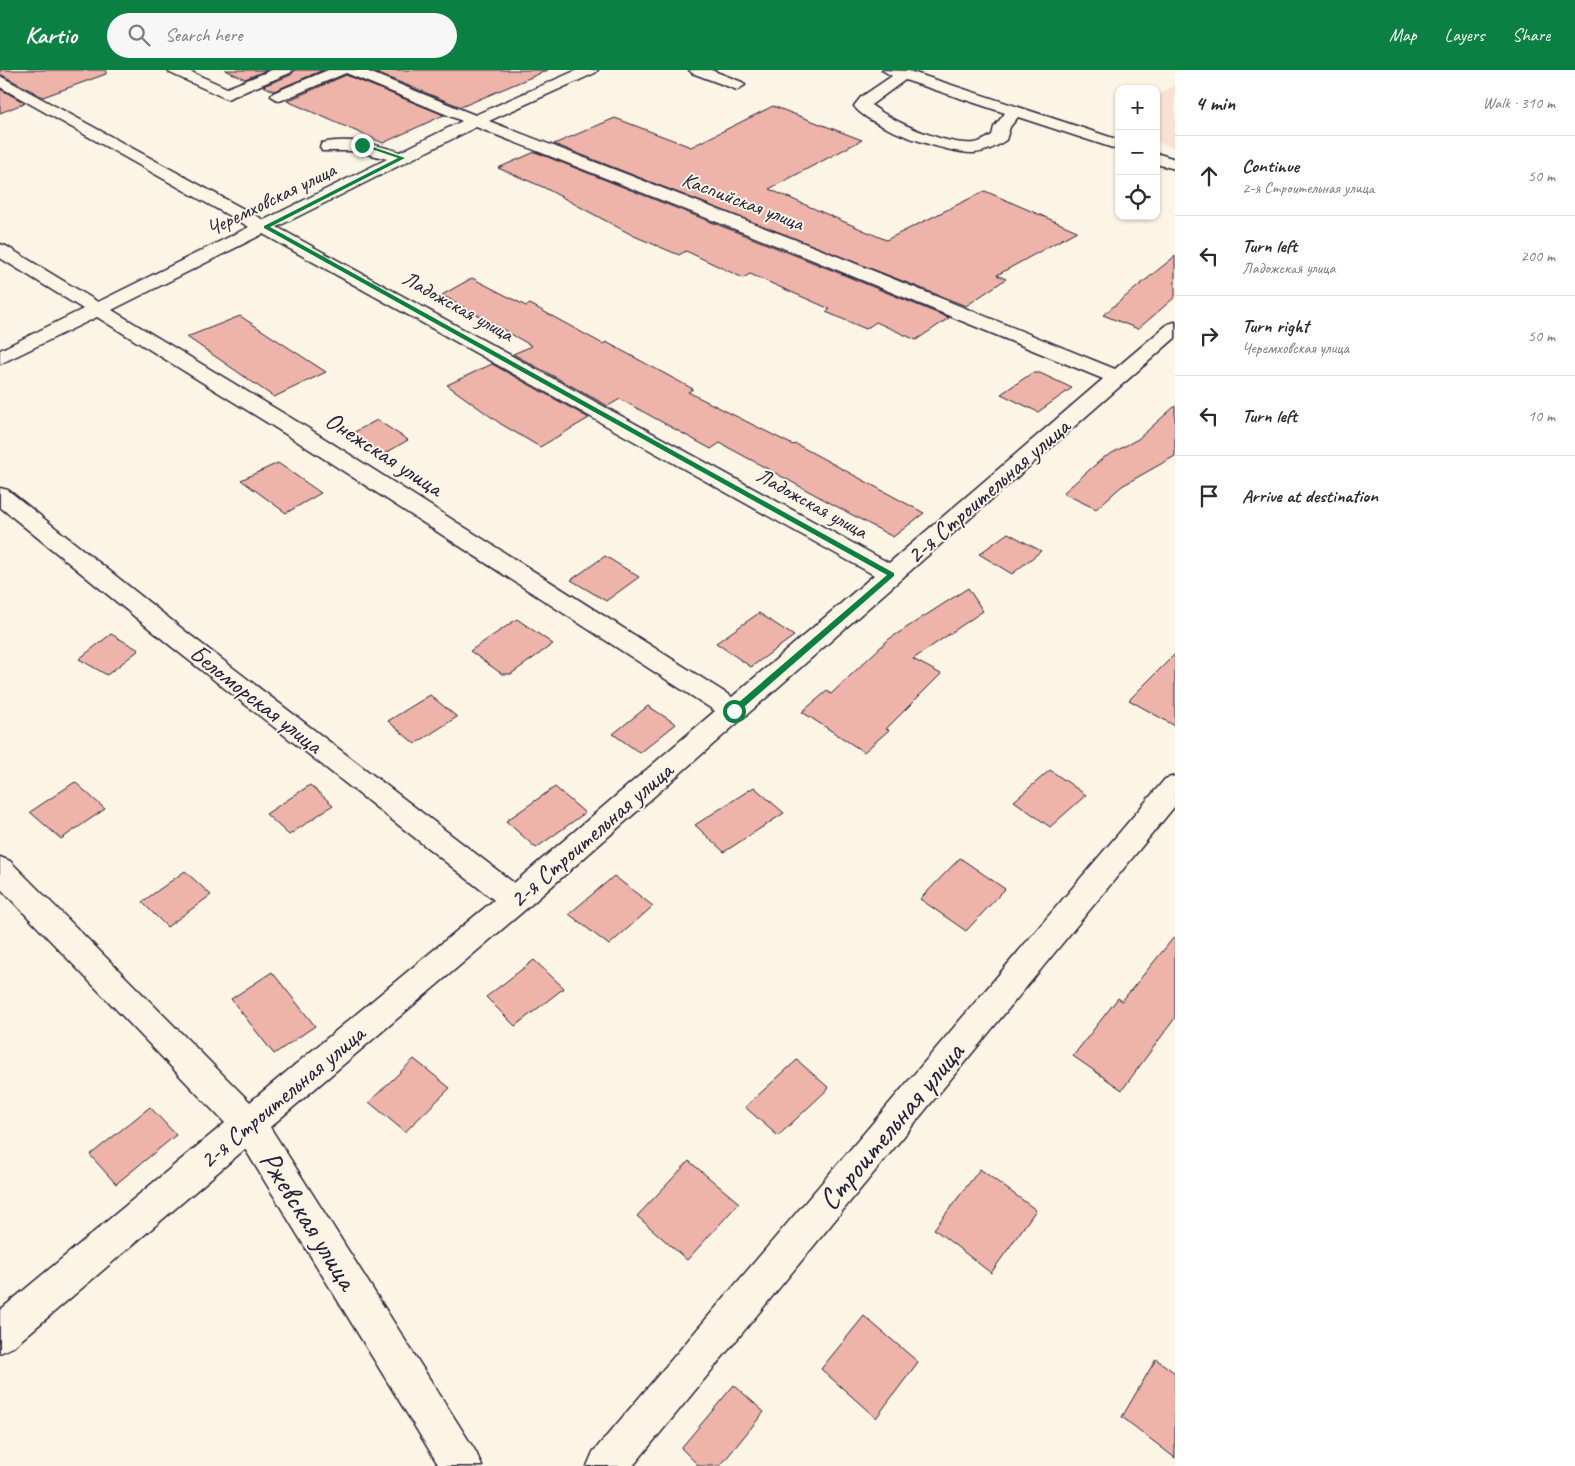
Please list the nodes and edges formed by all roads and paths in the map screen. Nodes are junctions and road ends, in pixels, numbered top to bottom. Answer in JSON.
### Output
{"nodes":[{"id":1,"x":175,"y":70,"type":"edge"},
{"id":2,"x":285,"y":70,"type":"edge"},
{"id":3,"x":341,"y":70,"type":"edge"},
{"id":4,"x":351,"y":70,"type":"edge"},
{"id":5,"x":590,"y":70,"type":"edge"},
{"id":6,"x":697,"y":70,"type":"edge"},
{"id":7,"x":897,"y":72,"type":"edge"},
{"id":8,"x":0,"y":81,"type":"edge"},
{"id":9,"x":737,"y":85,"type":"dead end"},
{"id":10,"x":280,"y":96,"type":"dead end"},
{"id":11,"x":1015,"y":110,"type":"junction"},
{"id":12,"x":475,"y":121,"type":"junction"},
{"id":13,"x":1115,"y":144,"type":"edge"},
{"id":14,"x":328,"y":147,"type":"dead end"},
{"id":15,"x":402,"y":158,"type":"junction"},
{"id":16,"x":1160,"y":159,"type":"edge"},
{"id":17,"x":1175,"y":164,"type":"edge"},
{"id":18,"x":266,"y":227,"type":"junction"},
{"id":19,"x":0,"y":250,"type":"edge"},
{"id":20,"x":97,"y":309,"type":"junction"},
{"id":21,"x":1175,"y":328,"type":"edge"},
{"id":22,"x":0,"y":358,"type":"edge"},
{"id":23,"x":1118,"y":378,"type":"junction"},
{"id":24,"x":0,"y":495,"type":"edge"},
{"id":25,"x":892,"y":575,"type":"junction"},
{"id":26,"x":734,"y":711,"type":"junction"},
{"id":27,"x":1175,"y":787,"type":"edge"},
{"id":28,"x":0,"y":869,"type":"edge"},
{"id":29,"x":515,"y":900,"type":"junction"},
{"id":30,"x":249,"y":1124,"type":"junction"},
{"id":31,"x":0,"y":1334,"type":"edge"},
{"id":32,"x":462,"y":1466,"type":"edge"},
{"id":33,"x":607,"y":1466,"type":"edge"}],
"edges":[{"from":1,"to":2,"type":"street"},
{"from":3,"to":10,"type":"street"},
{"from":4,"to":12,"type":"street","name":"Каспийская улица"},
{"from":5,"to":12,"type":"street","name":"Черемховская улица"},
{"from":6,"to":9,"type":"street"},
{"from":7,"to":11,"type":"street"},
{"from":7,"to":11,"type":"street"},
{"from":8,"to":18,"type":"street","name":"Ладожская улица"},
{"from":11,"to":13,"type":"street"},
{"from":12,"to":15,"type":"street","name":"Черемховская улица"},
{"from":12,"to":23,"type":"street","name":"Каспийская улица"},
{"from":14,"to":15,"type":"street"},
{"from":15,"to":18,"type":"street","name":"Черемховская улица"},
{"from":16,"to":17,"type":"street"},
{"from":18,"to":20,"type":"street","name":"Черемховская улица"},
{"from":18,"to":25,"type":"street","name":"Ладожская улица"},
{"from":19,"to":20,"type":"street","name":"Онежская улица"},
{"from":20,"to":22,"type":"street","name":"Черемховская улица"},
{"from":20,"to":26,"type":"street","name":"Онежская улица"},
{"from":21,"to":23,"type":"street","name":"2-я Строительная улица"},
{"from":23,"to":25,"type":"street","name":"2-я Строительная улица"},
{"from":24,"to":29,"type":"street","name":"Беломорская улица"},
{"from":25,"to":26,"type":"street","name":"2-я Строительная улица"},
{"from":26,"to":29,"type":"street","name":"2-я Строительная улица"},
{"from":27,"to":33,"type":"street","name":"Строительная улица"},
{"from":28,"to":30,"type":"street","name":"Ржевская улица"},
{"from":29,"to":30,"type":"street","name":"2-я Строительная улица"},
{"from":30,"to":31,"type":"street","name":"2-я Строительная улица"},
{"from":30,"to":32,"type":"street","name":"Ржевская улица"}]}
